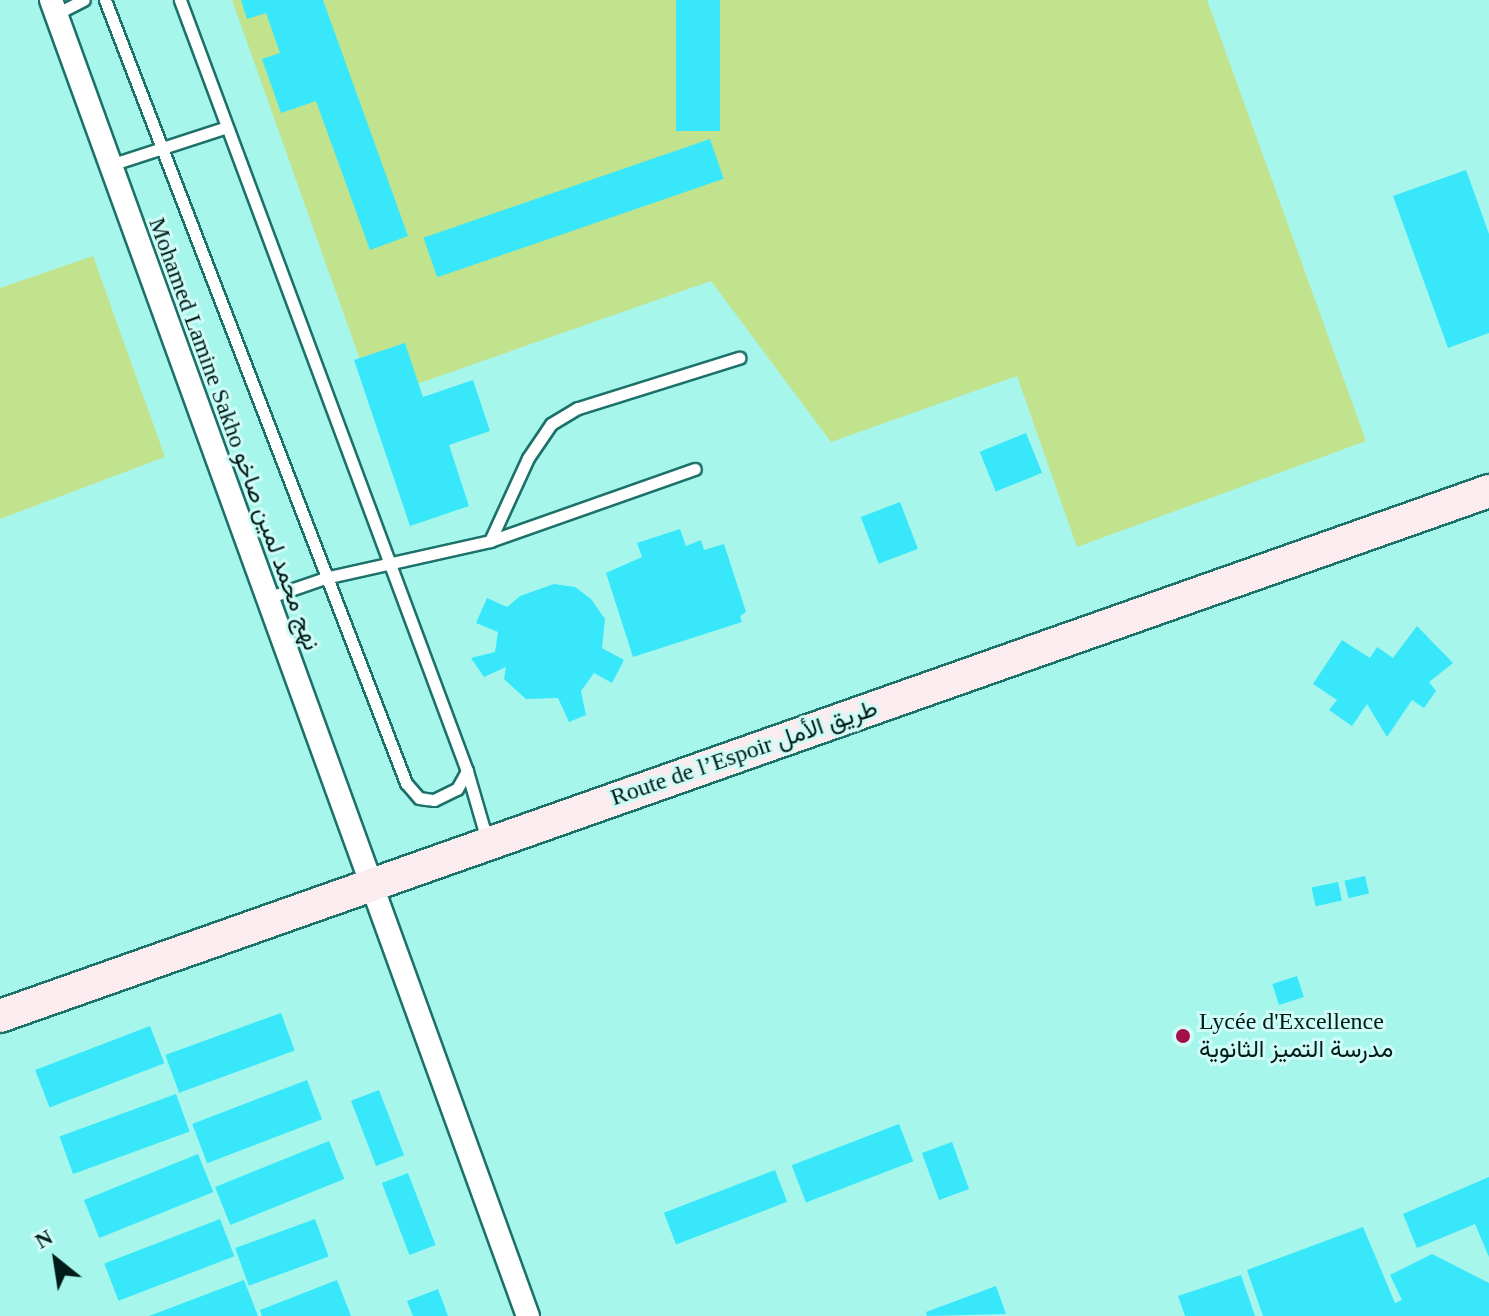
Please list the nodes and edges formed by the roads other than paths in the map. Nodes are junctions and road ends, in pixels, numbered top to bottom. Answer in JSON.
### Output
{"nodes":[{"id":1,"x":84,"y":0,"type":"edge"},
{"id":2,"x":105,"y":0,"type":"edge"},
{"id":3,"x":180,"y":0,"type":"edge"},
{"id":4,"x":53,"y":7,"type":"edge"},
{"id":5,"x":224,"y":128,"type":"junction"},
{"id":6,"x":159,"y":149,"type":"junction"},
{"id":7,"x":110,"y":165,"type":"junction"},
{"id":8,"x":739,"y":358,"type":"dead end"},
{"id":9,"x":695,"y":469,"type":"dead end"},
{"id":10,"x":1489,"y":491,"type":"edge"},
{"id":11,"x":490,"y":541,"type":"junction"},
{"id":12,"x":388,"y":564,"type":"junction"},
{"id":13,"x":325,"y":578,"type":"junction"},
{"id":14,"x":266,"y":599,"type":"junction"},
{"id":15,"x":467,"y":771,"type":"junction"},
{"id":16,"x":487,"y":843,"type":"junction"},
{"id":17,"x":369,"y":885,"type":"junction"},
{"id":18,"x":0,"y":1016,"type":"edge"},
{"id":19,"x":528,"y":1316,"type":"edge"}],
"edges":[{"from":1,"to":4,"type":"lane"},
{"from":2,"to":6,"type":"lane"},
{"from":3,"to":5,"type":"lane"},
{"from":4,"to":7,"type":"street","name":"Mohamed Lamine Sakho نهج محمد لمين صاخو"},
{"from":5,"to":6,"type":"lane"},
{"from":5,"to":12,"type":"lane"},
{"from":6,"to":7,"type":"lane"},
{"from":6,"to":13,"type":"lane"},
{"from":7,"to":14,"type":"street","name":"Mohamed Lamine Sakho نهج محمد لمين صاخو"},
{"from":8,"to":11,"type":"lane"},
{"from":9,"to":11,"type":"lane"},
{"from":10,"to":16,"type":"street","name":"Route de l’Espoir طريق الأمل"},
{"from":11,"to":12,"type":"lane"},
{"from":12,"to":13,"type":"lane"},
{"from":12,"to":15,"type":"lane"},
{"from":13,"to":14,"type":"lane"},
{"from":13,"to":15,"type":"lane"},
{"from":14,"to":17,"type":"street","name":"Mohamed Lamine Sakho نهج محمد لمين صاخو"},
{"from":15,"to":16,"type":"lane"},
{"from":16,"to":17,"type":"street","name":"Route de l’Espoir طريق الأمل"},
{"from":17,"to":18,"type":"street","name":"Route de l’Espoir طريق الأمل"},
{"from":17,"to":19,"type":"street","name":"Mohamed Lamine Sakho نهج محمد لمين صاخو"}]}
